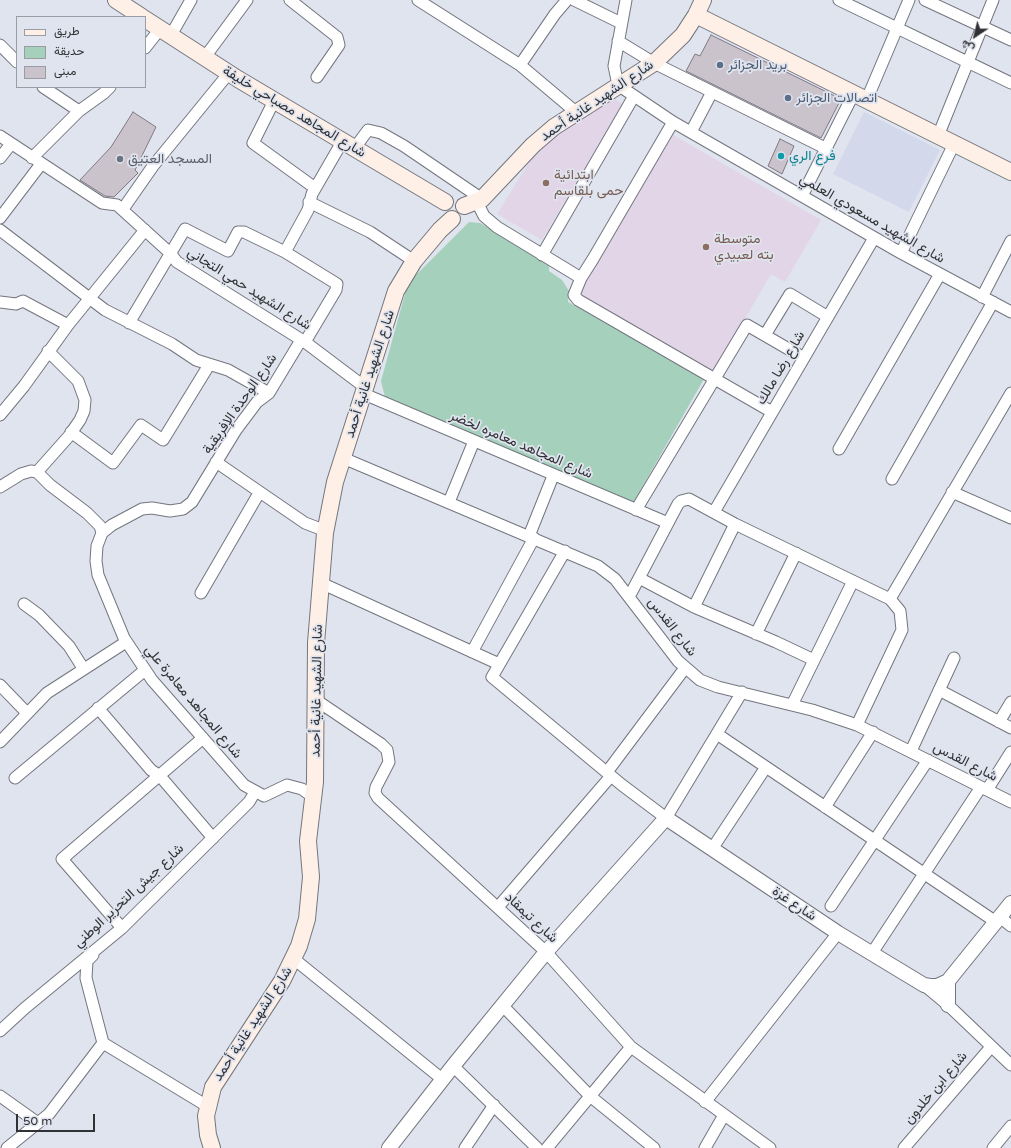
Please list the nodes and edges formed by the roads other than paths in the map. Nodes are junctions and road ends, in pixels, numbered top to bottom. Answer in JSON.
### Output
{"nodes":[{"id":1,"x":116,"y":0,"type":"edge"},
{"id":2,"x":191,"y":0,"type":"edge"},
{"id":3,"x":247,"y":0,"type":"edge"},
{"id":4,"x":290,"y":0,"type":"edge"},
{"id":5,"x":418,"y":0,"type":"edge"},
{"id":6,"x":567,"y":0,"type":"edge"},
{"id":7,"x":574,"y":0,"type":"edge"},
{"id":8,"x":626,"y":0,"type":"edge"},
{"id":9,"x":703,"y":0,"type":"edge"},
{"id":10,"x":838,"y":0,"type":"edge"},
{"id":11,"x":909,"y":0,"type":"edge"},
{"id":12,"x":925,"y":0,"type":"edge"},
{"id":13,"x":993,"y":0,"type":"edge"},
{"id":14,"x":696,"y":15,"type":"junction"},
{"id":15,"x":140,"y":16,"type":"edge"},
{"id":16,"x":146,"y":20,"type":"edge"},
{"id":17,"x":621,"y":23,"type":"junction"},
{"id":18,"x":982,"y":26,"type":"junction"},
{"id":19,"x":897,"y":29,"type":"junction"},
{"id":20,"x":165,"y":32,"type":"junction"},
{"id":21,"x":1011,"y":40,"type":"edge"},
{"id":22,"x":618,"y":41,"type":"junction"},
{"id":23,"x":0,"y":45,"type":"edge"},
{"id":24,"x":146,"y":47,"type":"edge"},
{"id":25,"x":205,"y":58,"type":"junction"},
{"id":26,"x":16,"y":61,"type":"edge"},
{"id":27,"x":654,"y":63,"type":"junction"},
{"id":28,"x":967,"y":63,"type":"junction"},
{"id":29,"x":520,"y":65,"type":"junction"},
{"id":30,"x":229,"y":73,"type":"junction"},
{"id":31,"x":317,"y":77,"type":"dead end"},
{"id":32,"x":1011,"y":83,"type":"edge"},
{"id":33,"x":618,"y":85,"type":"junction"},
{"id":34,"x":44,"y":88,"type":"edge"},
{"id":35,"x":109,"y":88,"type":"edge"},
{"id":36,"x":712,"y":92,"type":"junction"},
{"id":37,"x":634,"y":96,"type":"junction"},
{"id":38,"x":861,"y":96,"type":"junction"},
{"id":39,"x":274,"y":101,"type":"junction"},
{"id":40,"x":78,"y":111,"type":"junction"},
{"id":41,"x":577,"y":112,"type":"junction"},
{"id":42,"x":673,"y":122,"type":"junction"},
{"id":43,"x":691,"y":132,"type":"junction"},
{"id":44,"x":0,"y":136,"type":"edge"},
{"id":45,"x":938,"y":136,"type":"junction"},
{"id":46,"x":11,"y":144,"type":"junction"},
{"id":47,"x":954,"y":144,"type":"junction"},
{"id":48,"x":348,"y":145,"type":"junction"},
{"id":49,"x":827,"y":149,"type":"junction"},
{"id":50,"x":0,"y":158,"type":"edge"},
{"id":51,"x":32,"y":158,"type":"junction"},
{"id":52,"x":41,"y":164,"type":"junction"},
{"id":53,"x":1011,"y":172,"type":"edge"},
{"id":54,"x":316,"y":188,"type":"junction"},
{"id":55,"x":802,"y":196,"type":"junction"},
{"id":56,"x":309,"y":202,"type":"junction"},
{"id":57,"x":460,"y":208,"type":"junction"},
{"id":58,"x":122,"y":209,"type":"junction"},
{"id":59,"x":0,"y":218,"type":"edge"},
{"id":60,"x":0,"y":230,"type":"edge"},
{"id":61,"x":144,"y":230,"type":"junction"},
{"id":62,"x":874,"y":238,"type":"junction"},
{"id":63,"x":1011,"y":241,"type":"edge"},
{"id":64,"x":285,"y":252,"type":"junction"},
{"id":65,"x":170,"y":253,"type":"junction"},
{"id":66,"x":901,"y":253,"type":"junction"},
{"id":67,"x":542,"y":254,"type":"junction"},
{"id":68,"x":414,"y":260,"type":"junction"},
{"id":69,"x":940,"y":274,"type":"junction"},
{"id":70,"x":581,"y":278,"type":"junction"},
{"id":71,"x":982,"y":297,"type":"junction"},
{"id":72,"x":90,"y":300,"type":"junction"},
{"id":73,"x":0,"y":302,"type":"edge"},
{"id":74,"x":993,"y":302,"type":"junction"},
{"id":75,"x":1011,"y":312,"type":"edge"},
{"id":76,"x":828,"y":317,"type":"junction"},
{"id":77,"x":128,"y":323,"type":"junction"},
{"id":78,"x":68,"y":325,"type":"junction"},
{"id":79,"x":765,"y":336,"type":"junction"},
{"id":80,"x":303,"y":341,"type":"junction"},
{"id":81,"x":48,"y":351,"type":"junction"},
{"id":82,"x":804,"y":358,"type":"junction"},
{"id":83,"x":210,"y":364,"type":"junction"},
{"id":84,"x":715,"y":379,"type":"junction"},
{"id":85,"x":365,"y":391,"type":"junction"},
{"id":86,"x":269,"y":393,"type":"junction"},
{"id":87,"x":1011,"y":393,"type":"edge"},
{"id":88,"x":772,"y":412,"type":"junction"},
{"id":89,"x":0,"y":415,"type":"edge"},
{"id":90,"x":71,"y":432,"type":"junction"},
{"id":91,"x":474,"y":442,"type":"junction"},
{"id":92,"x":839,"y":449,"type":"dead end"},
{"id":93,"x":343,"y":458,"type":"junction"},
{"id":94,"x":216,"y":462,"type":"junction"},
{"id":95,"x":37,"y":472,"type":"junction"},
{"id":96,"x":553,"y":476,"type":"junction"},
{"id":97,"x":892,"y":478,"type":"dead end"},
{"id":98,"x":0,"y":487,"type":"edge"},
{"id":99,"x":952,"y":492,"type":"junction"},
{"id":100,"x":259,"y":493,"type":"junction"},
{"id":101,"x":449,"y":502,"type":"junction"},
{"id":102,"x":636,"y":510,"type":"junction"},
{"id":103,"x":714,"y":512,"type":"junction"},
{"id":104,"x":1011,"y":518,"type":"edge"},
{"id":105,"x":668,"y":523,"type":"junction"},
{"id":106,"x":735,"y":524,"type":"junction"},
{"id":107,"x":326,"y":531,"type":"junction"},
{"id":108,"x":102,"y":533,"type":"junction"},
{"id":109,"x":531,"y":537,"type":"junction"},
{"id":110,"x":565,"y":551,"type":"junction"},
{"id":111,"x":796,"y":554,"type":"junction"},
{"id":112,"x":639,"y":578,"type":"junction"},
{"id":113,"x":853,"y":581,"type":"junction"},
{"id":114,"x":321,"y":583,"type":"junction"},
{"id":115,"x":201,"y":593,"type":"dead end"},
{"id":116,"x":629,"y":597,"type":"junction"},
{"id":117,"x":890,"y":599,"type":"junction"},
{"id":118,"x":24,"y":604,"type":"dead end"},
{"id":119,"x":694,"y":607,"type":"junction"},
{"id":120,"x":756,"y":634,"type":"junction"},
{"id":121,"x":126,"y":642,"type":"junction"},
{"id":122,"x":472,"y":652,"type":"junction"},
{"id":123,"x":954,"y":658,"type":"dead end"},
{"id":124,"x":814,"y":660,"type":"junction"},
{"id":125,"x":499,"y":664,"type":"junction"},
{"id":126,"x":83,"y":668,"type":"junction"},
{"id":127,"x":685,"y":668,"type":"junction"},
{"id":128,"x":145,"y":670,"type":"junction"},
{"id":129,"x":0,"y":685,"type":"edge"},
{"id":130,"x":939,"y":690,"type":"junction"},
{"id":131,"x":742,"y":692,"type":"junction"},
{"id":132,"x":316,"y":700,"type":"junction"},
{"id":133,"x":1011,"y":702,"type":"edge"},
{"id":134,"x":792,"y":705,"type":"junction"},
{"id":135,"x":98,"y":708,"type":"junction"},
{"id":136,"x":26,"y":713,"type":"junction"},
{"id":137,"x":999,"y":722,"type":"junction"},
{"id":138,"x":857,"y":725,"type":"junction"},
{"id":139,"x":1011,"y":728,"type":"edge"},
{"id":140,"x":873,"y":732,"type":"junction"},
{"id":141,"x":717,"y":734,"type":"junction"},
{"id":142,"x":203,"y":738,"type":"junction"},
{"id":143,"x":0,"y":742,"type":"edge"},
{"id":144,"x":911,"y":751,"type":"junction"},
{"id":145,"x":1011,"y":752,"type":"edge"},
{"id":146,"x":928,"y":760,"type":"junction"},
{"id":147,"x":766,"y":767,"type":"junction"},
{"id":148,"x":609,"y":774,"type":"junction"},
{"id":149,"x":160,"y":776,"type":"junction"},
{"id":150,"x":15,"y":778,"type":"dead end"},
{"id":151,"x":984,"y":789,"type":"junction"},
{"id":152,"x":255,"y":792,"type":"junction"},
{"id":153,"x":314,"y":797,"type":"junction"},
{"id":154,"x":1011,"y":802,"type":"edge"},
{"id":155,"x":825,"y":807,"type":"junction"},
{"id":156,"x":666,"y":818,"type":"junction"},
{"id":157,"x":213,"y":838,"type":"junction"},
{"id":158,"x":875,"y":840,"type":"junction"},
{"id":159,"x":712,"y":849,"type":"junction"},
{"id":160,"x":925,"y":874,"type":"junction"},
{"id":161,"x":1011,"y":903,"type":"edge"},
{"id":162,"x":831,"y":906,"type":"dead end"},
{"id":163,"x":498,"y":907,"type":"junction"},
{"id":164,"x":998,"y":919,"type":"junction"},
{"id":165,"x":1011,"y":926,"type":"edge"},
{"id":166,"x":122,"y":928,"type":"junction"},
{"id":167,"x":838,"y":933,"type":"junction"},
{"id":168,"x":99,"y":949,"type":"junction"},
{"id":169,"x":546,"y":952,"type":"junction"},
{"id":170,"x":872,"y":953,"type":"junction"},
{"id":171,"x":294,"y":958,"type":"junction"},
{"id":172,"x":948,"y":981,"type":"junction"},
{"id":173,"x":924,"y":985,"type":"junction"},
{"id":174,"x":502,"y":1005,"type":"junction"},
{"id":175,"x":948,"y":1005,"type":"junction"},
{"id":176,"x":0,"y":1031,"type":"edge"},
{"id":177,"x":103,"y":1043,"type":"junction"},
{"id":178,"x":631,"y":1047,"type":"junction"},
{"id":179,"x":991,"y":1047,"type":"junction"},
{"id":180,"x":1011,"y":1065,"type":"edge"},
{"id":181,"x":452,"y":1066,"type":"junction"},
{"id":182,"x":442,"y":1079,"type":"junction"},
{"id":183,"x":0,"y":1096,"type":"edge"},
{"id":184,"x":590,"y":1096,"type":"junction"},
{"id":185,"x":706,"y":1102,"type":"junction"},
{"id":186,"x":494,"y":1105,"type":"junction"},
{"id":187,"x":207,"y":1106,"type":"junction"},
{"id":188,"x":724,"y":1115,"type":"junction"},
{"id":189,"x":38,"y":1123,"type":"junction"},
{"id":190,"x":1011,"y":1126,"type":"edge"},
{"id":191,"x":7,"y":1148,"type":"edge"},
{"id":192,"x":212,"y":1148,"type":"edge"},
{"id":193,"x":389,"y":1148,"type":"edge"},
{"id":194,"x":465,"y":1148,"type":"edge"},
{"id":195,"x":539,"y":1148,"type":"edge"},
{"id":196,"x":654,"y":1148,"type":"edge"},
{"id":197,"x":705,"y":1148,"type":"edge"},
{"id":198,"x":770,"y":1148,"type":"edge"},
{"id":199,"x":904,"y":1148,"type":"edge"},
{"id":200,"x":993,"y":1148,"type":"edge"}],
"edges":[{"from":1,"to":15,"type":"main road"},
{"from":2,"to":20,"type":"street"},
{"from":3,"to":25,"type":"street"},
{"from":4,"to":31,"type":"street"},
{"from":5,"to":29,"type":"street"},
{"from":6,"to":29,"type":"street"},
{"from":7,"to":17,"type":"street"},
{"from":8,"to":17,"type":"street"},
{"from":9,"to":14,"type":"main road","name":"شارع الشهيد غانية أحمد"},
{"from":10,"to":19,"type":"street"},
{"from":11,"to":19,"type":"street"},
{"from":12,"to":18,"type":"street"},
{"from":13,"to":18,"type":"street"},
{"from":14,"to":27,"type":"main road","name":"شارع الشهيد غانية أحمد"},
{"from":14,"to":38,"type":"main road"},
{"from":16,"to":20,"type":"main road","name":"شارع المجاهد مصباحي خليفة"},
{"from":17,"to":22,"type":"street"},
{"from":18,"to":21,"type":"street"},
{"from":18,"to":28,"type":"street"},
{"from":19,"to":28,"type":"street"},
{"from":19,"to":38,"type":"street"},
{"from":20,"to":24,"type":"street"},
{"from":20,"to":25,"type":"main road","name":"شارع المجاهد مصباحي خليفة"},
{"from":22,"to":27,"type":"street"},
{"from":22,"to":33,"type":"street"},
{"from":23,"to":26,"type":"street"},
{"from":25,"to":30,"type":"main road","name":"شارع المجاهد مصباحي خليفة"},
{"from":27,"to":33,"type":"main road","name":"شارع الشهيد غانية أحمد"},
{"from":27,"to":36,"type":"street"},
{"from":28,"to":32,"type":"street"},
{"from":28,"to":45,"type":"street"},
{"from":29,"to":41,"type":"street"},
{"from":30,"to":39,"type":"main road","name":"شارع المجاهد مصباحي خليفة"},
{"from":30,"to":58,"type":"street"},
{"from":33,"to":37,"type":"street","name":"شارع الشهيد مسعودي العلمي"},
{"from":33,"to":41,"type":"main road","name":"شارع الشهيد غانية أحمد"},
{"from":34,"to":40,"type":"street"},
{"from":35,"to":40,"type":"street"},
{"from":36,"to":43,"type":"street"},
{"from":36,"to":49,"type":"street"},
{"from":37,"to":42,"type":"street","name":"شارع الشهيد مسعودي العلمي"},
{"from":37,"to":67,"type":"street"},
{"from":38,"to":45,"type":"main road"},
{"from":38,"to":49,"type":"street"},
{"from":39,"to":48,"type":"main road","name":"شارع المجاهد مصباحي خليفة"},
{"from":39,"to":54,"type":"street"},
{"from":40,"to":51,"type":"street"},
{"from":41,"to":57,"type":"main road","name":"شارع الشهيد غانية أحمد"},
{"from":42,"to":43,"type":"street","name":"شارع الشهيد مسعودي العلمي"},
{"from":42,"to":70,"type":"street"},
{"from":43,"to":55,"type":"street","name":"شارع الشهيد مسعودي العلمي"},
{"from":44,"to":46,"type":"street","name":"شارع الشهيد حمي التجاني"},
{"from":45,"to":47,"type":"main road"},
{"from":46,"to":50,"type":"street"},
{"from":46,"to":51,"type":"street","name":"شارع الشهيد حمي التجاني"},
{"from":47,"to":53,"type":"main road"},
{"from":47,"to":66,"type":"street"},
{"from":48,"to":54,"type":"street"},
{"from":48,"to":57,"type":"main road","name":"شارع المجاهد مصباحي خليفة"},
{"from":48,"to":57,"type":"street"},
{"from":49,"to":55,"type":"street"},
{"from":51,"to":52,"type":"street","name":"شارع الشهيد حمي التجاني"},
{"from":52,"to":58,"type":"street","name":"شارع الشهيد حمي التجاني"},
{"from":52,"to":59,"type":"street"},
{"from":54,"to":56,"type":"street"},
{"from":55,"to":62,"type":"street","name":"شارع الشهيد مسعودي العلمي"},
{"from":56,"to":64,"type":"street"},
{"from":56,"to":68,"type":"street"},
{"from":57,"to":67,"type":"street"},
{"from":57,"to":68,"type":"main road","name":"شارع الشهيد غانية أحمد"},
{"from":58,"to":61,"type":"street","name":"شارع الشهيد حمي التجاني"},
{"from":60,"to":72,"type":"street"},
{"from":61,"to":65,"type":"street","name":"شارع الشهيد حمي التجاني"},
{"from":61,"to":72,"type":"street"},
{"from":62,"to":66,"type":"street","name":"شارع الشهيد مسعودي العلمي"},
{"from":62,"to":76,"type":"street","name":"شارع رضا مالك"},
{"from":63,"to":71,"type":"street"},
{"from":64,"to":65,"type":"street"},
{"from":64,"to":80,"type":"street","name":"شارع الوحدة الإفريقية"},
{"from":65,"to":77,"type":"street"},
{"from":65,"to":80,"type":"street","name":"شارع الشهيد حمي التجاني"},
{"from":66,"to":69,"type":"street","name":"شارع الشهيد مسعودي العلمي"},
{"from":67,"to":70,"type":"street"},
{"from":68,"to":85,"type":"main road","name":"شارع الشهيد غانية أحمد"},
{"from":69,"to":71,"type":"street","name":"شارع الشهيد مسعودي العلمي"},
{"from":69,"to":92,"type":"street"},
{"from":70,"to":84,"type":"street"},
{"from":71,"to":74,"type":"street","name":"شارع الشهيد مسعودي العلمي"},
{"from":72,"to":77,"type":"street"},
{"from":72,"to":78,"type":"street"},
{"from":73,"to":78,"type":"street"},
{"from":74,"to":75,"type":"street","name":"شارع الشهيد مسعودي العلمي"},
{"from":74,"to":97,"type":"street"},
{"from":76,"to":79,"type":"street"},
{"from":76,"to":82,"type":"street","name":"شارع رضا مالك"},
{"from":77,"to":83,"type":"street"},
{"from":78,"to":81,"type":"street"},
{"from":79,"to":82,"type":"street"},
{"from":79,"to":84,"type":"street"},
{"from":80,"to":85,"type":"street","name":"شارع الشهيد حمي التجاني"},
{"from":80,"to":86,"type":"street","name":"شارع الوحدة الإفريقية"},
{"from":81,"to":89,"type":"street"},
{"from":81,"to":90,"type":"street"},
{"from":82,"to":88,"type":"street","name":"شارع رضا مالك"},
{"from":83,"to":86,"type":"street"},
{"from":83,"to":90,"type":"street"},
{"from":84,"to":88,"type":"street"},
{"from":84,"to":102,"type":"street"},
{"from":85,"to":91,"type":"street","name":"شارع المجاهد معامره لخضر"},
{"from":85,"to":93,"type":"main road","name":"شارع الشهيد غانية أحمد"},
{"from":86,"to":94,"type":"street","name":"شارع الوحدة الإفريقية"},
{"from":87,"to":99,"type":"street"},
{"from":88,"to":103,"type":"street","name":"شارع رضا مالك"},
{"from":90,"to":95,"type":"street"},
{"from":91,"to":96,"type":"street","name":"شارع المجاهد معامره لخضر"},
{"from":91,"to":101,"type":"street"},
{"from":93,"to":101,"type":"street","name":"شارع القدس"},
{"from":93,"to":107,"type":"main road","name":"شارع الشهيد غانية أحمد"},
{"from":94,"to":100,"type":"street"},
{"from":94,"to":108,"type":"street","name":"شارع الوحدة الإفريقية"},
{"from":95,"to":98,"type":"street"},
{"from":95,"to":108,"type":"street"},
{"from":96,"to":102,"type":"street","name":"شارع المجاهد معامره لخضر"},
{"from":96,"to":109,"type":"street"},
{"from":99,"to":104,"type":"street"},
{"from":99,"to":117,"type":"street"},
{"from":100,"to":107,"type":"street"},
{"from":100,"to":115,"type":"street"},
{"from":101,"to":109,"type":"street","name":"شارع القدس"},
{"from":102,"to":105,"type":"street","name":"شارع المجاهد معامره لخضر"},
{"from":103,"to":105,"type":"street"},
{"from":103,"to":106,"type":"street"},
{"from":105,"to":112,"type":"street"},
{"from":106,"to":111,"type":"street"},
{"from":106,"to":119,"type":"street"},
{"from":107,"to":114,"type":"main road","name":"شارع الشهيد غانية أحمد"},
{"from":108,"to":121,"type":"street","name":"شارع المجاهد معامرة علي"},
{"from":109,"to":110,"type":"street","name":"شارع القدس"},
{"from":109,"to":122,"type":"street"},
{"from":110,"to":116,"type":"street","name":"شارع القدس"},
{"from":110,"to":125,"type":"street"},
{"from":111,"to":113,"type":"street"},
{"from":111,"to":120,"type":"street"},
{"from":112,"to":116,"type":"street"},
{"from":112,"to":119,"type":"street"},
{"from":113,"to":117,"type":"street"},
{"from":113,"to":124,"type":"street"},
{"from":114,"to":122,"type":"street"},
{"from":114,"to":132,"type":"main road","name":"شارع الشهيد غانية أحمد"},
{"from":116,"to":127,"type":"street","name":"شارع القدس"},
{"from":117,"to":138,"type":"street"},
{"from":118,"to":126,"type":"street"},
{"from":119,"to":120,"type":"street"},
{"from":120,"to":124,"type":"street"},
{"from":121,"to":126,"type":"street"},
{"from":121,"to":128,"type":"street","name":"شارع المجاهد معامرة علي"},
{"from":122,"to":125,"type":"street"},
{"from":123,"to":130,"type":"street"},
{"from":124,"to":134,"type":"street"},
{"from":125,"to":148,"type":"street"},
{"from":126,"to":136,"type":"street"},
{"from":127,"to":131,"type":"street","name":"شارع القدس"},
{"from":127,"to":148,"type":"street"},
{"from":128,"to":135,"type":"street"},
{"from":128,"to":142,"type":"street","name":"شارع المجاهد معامرة علي"},
{"from":129,"to":136,"type":"street"},
{"from":130,"to":137,"type":"street"},
{"from":130,"to":144,"type":"street"},
{"from":131,"to":134,"type":"street","name":"شارع القدس"},
{"from":131,"to":141,"type":"street"},
{"from":132,"to":153,"type":"main road","name":"شارع الشهيد غانية أحمد"},
{"from":132,"to":163,"type":"street","name":"شارع تيمقاد"},
{"from":133,"to":137,"type":"street"},
{"from":134,"to":138,"type":"street","name":"شارع القدس"},
{"from":135,"to":149,"type":"street"},
{"from":135,"to":150,"type":"street"},
{"from":136,"to":143,"type":"street"},
{"from":137,"to":139,"type":"street"},
{"from":138,"to":140,"type":"street","name":"شارع القدس"},
{"from":140,"to":144,"type":"street","name":"شارع القدس"},
{"from":140,"to":155,"type":"street"},
{"from":141,"to":147,"type":"street"},
{"from":141,"to":156,"type":"street"},
{"from":142,"to":149,"type":"street"},
{"from":142,"to":152,"type":"street","name":"شارع المجاهد معامرة علي"},
{"from":144,"to":146,"type":"street","name":"شارع القدس"},
{"from":145,"to":151,"type":"street"},
{"from":146,"to":151,"type":"street","name":"شارع القدس"},
{"from":146,"to":158,"type":"street"},
{"from":147,"to":155,"type":"street"},
{"from":147,"to":159,"type":"street"},
{"from":148,"to":156,"type":"street"},
{"from":148,"to":163,"type":"street"},
{"from":149,"to":157,"type":"street"},
{"from":149,"to":166,"type":"street"},
{"from":151,"to":154,"type":"street","name":"شارع القدس"},
{"from":151,"to":160,"type":"street"},
{"from":152,"to":153,"type":"street"},
{"from":152,"to":157,"type":"street","name":"شارع جيش التحرير الوطني"},
{"from":153,"to":171,"type":"main road","name":"شارع الشهيد غانية أحمد"},
{"from":155,"to":158,"type":"street"},
{"from":156,"to":159,"type":"street","name":"شارع غزة"},
{"from":156,"to":169,"type":"street"},
{"from":157,"to":166,"type":"street","name":"شارع جيش التحرير الوطني"},
{"from":158,"to":160,"type":"street"},
{"from":158,"to":162,"type":"street"},
{"from":159,"to":167,"type":"street","name":"شارع غزة"},
{"from":160,"to":164,"type":"street"},
{"from":160,"to":170,"type":"street"},
{"from":161,"to":164,"type":"street"},
{"from":163,"to":169,"type":"street","name":"شارع تيمقاد"},
{"from":164,"to":165,"type":"street"},
{"from":164,"to":172,"type":"street"},
{"from":166,"to":168,"type":"street","name":"شارع جيش التحرير الوطني"},
{"from":167,"to":170,"type":"street","name":"شارع غزة"},
{"from":167,"to":185,"type":"street"},
{"from":168,"to":176,"type":"street","name":"شارع جيش التحرير الوطني"},
{"from":168,"to":177,"type":"street"},
{"from":169,"to":174,"type":"street"},
{"from":169,"to":178,"type":"street","name":"شارع تيمقاد"},
{"from":170,"to":173,"type":"street","name":"شارع غزة"},
{"from":171,"to":182,"type":"street"},
{"from":171,"to":187,"type":"main road","name":"شارع الشهيد غانية أحمد"},
{"from":172,"to":173,"type":"street"},
{"from":172,"to":175,"type":"street"},
{"from":173,"to":175,"type":"street","name":"شارع غزة"},
{"from":174,"to":181,"type":"street"},
{"from":174,"to":184,"type":"street"},
{"from":175,"to":179,"type":"street","name":"شارع غزة"},
{"from":177,"to":187,"type":"street"},
{"from":177,"to":189,"type":"street"},
{"from":178,"to":184,"type":"street"},
{"from":178,"to":185,"type":"street","name":"شارع تيمقاد"},
{"from":179,"to":180,"type":"street","name":"شارع غزة"},
{"from":179,"to":199,"type":"street","name":"شارع ابن خلدون"},
{"from":181,"to":182,"type":"street"},
{"from":181,"to":186,"type":"street"},
{"from":182,"to":193,"type":"street"},
{"from":183,"to":189,"type":"street"},
{"from":184,"to":195,"type":"street"},
{"from":184,"to":196,"type":"street"},
{"from":185,"to":188,"type":"street","name":"شارع تيمقاد"},
{"from":186,"to":194,"type":"street"},
{"from":186,"to":195,"type":"street"},
{"from":187,"to":192,"type":"main road","name":"شارع الشهيد غانية أحمد"},
{"from":188,"to":197,"type":"street"},
{"from":188,"to":198,"type":"street","name":"شارع تيمقاد"},
{"from":189,"to":191,"type":"street"},
{"from":190,"to":200,"type":"street"}]}
